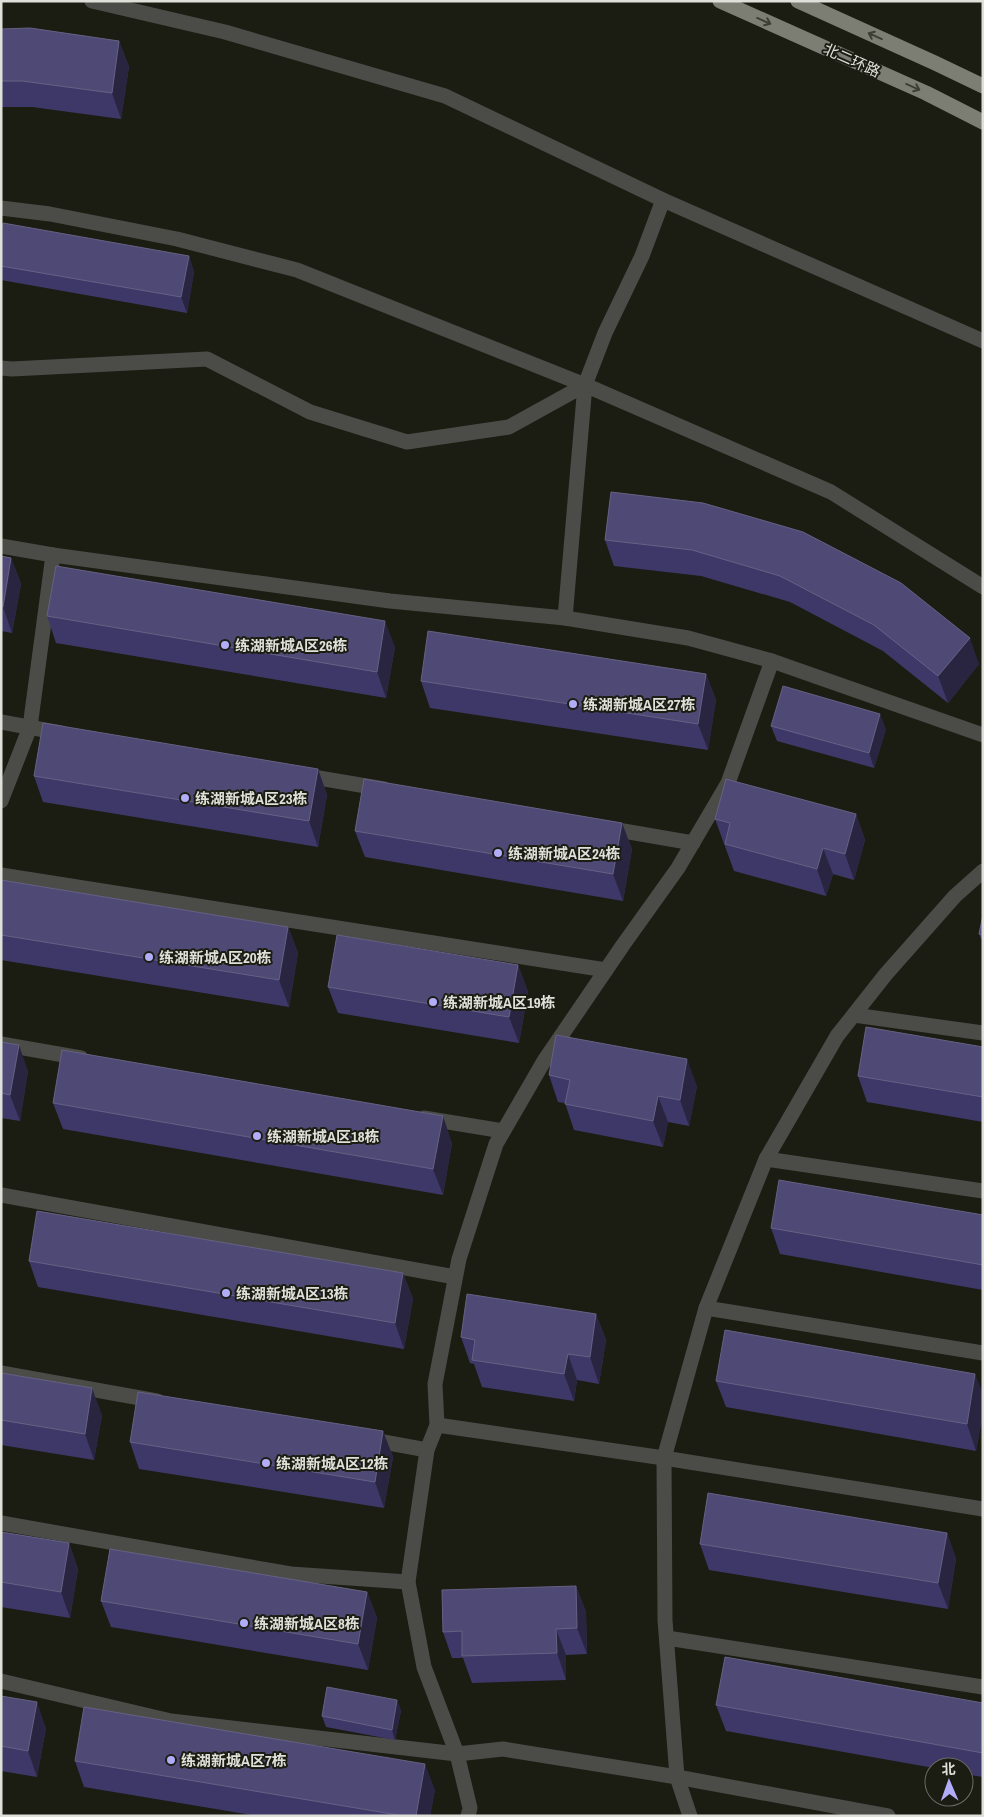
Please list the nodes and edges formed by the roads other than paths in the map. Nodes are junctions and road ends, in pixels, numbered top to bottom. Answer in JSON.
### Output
{"nodes":[{"id":1,"x":92,"y":1,"type":"edge"},
{"id":2,"x":720,"y":1,"type":"edge"},
{"id":3,"x":798,"y":1,"type":"edge"},
{"id":4,"x":983,"y":86,"type":"edge"},
{"id":5,"x":983,"y":122,"type":"edge"},
{"id":6,"x":663,"y":200,"type":"junction"},
{"id":7,"x":1,"y":208,"type":"edge"},
{"id":8,"x":983,"y":341,"type":"edge"},
{"id":9,"x":1,"y":368,"type":"edge"},
{"id":10,"x":585,"y":385,"type":"junction"},
{"id":11,"x":1,"y":546,"type":"edge"},
{"id":12,"x":53,"y":556,"type":"junction"},
{"id":13,"x":983,"y":587,"type":"edge"},
{"id":14,"x":566,"y":618,"type":"junction"},
{"id":15,"x":772,"y":662,"type":"junction"},
{"id":16,"x":1,"y":722,"type":"edge"},
{"id":17,"x":30,"y":727,"type":"junction"},
{"id":18,"x":983,"y":735,"type":"edge"},
{"id":19,"x":79,"y":736,"type":"edge"},
{"id":20,"x":284,"y":772,"type":"edge"},
{"id":21,"x":401,"y":792,"type":"edge"},
{"id":22,"x":1,"y":801,"type":"edge"},
{"id":23,"x":595,"y":826,"type":"edge"},
{"id":24,"x":693,"y":843,"type":"junction"},
{"id":25,"x":983,"y":871,"type":"edge"},
{"id":26,"x":1,"y":875,"type":"edge"},
{"id":27,"x":976,"y":884,"type":"edge"},
{"id":28,"x":606,"y":970,"type":"junction"},
{"id":29,"x":854,"y":1015,"type":"junction"},
{"id":30,"x":983,"y":1033,"type":"edge"},
{"id":31,"x":1,"y":1044,"type":"edge"},
{"id":32,"x":100,"y":1061,"type":"edge"},
{"id":33,"x":405,"y":1114,"type":"edge"},
{"id":34,"x":504,"y":1131,"type":"junction"},
{"id":35,"x":766,"y":1159,"type":"junction"},
{"id":36,"x":983,"y":1191,"type":"edge"},
{"id":37,"x":1,"y":1195,"type":"edge"},
{"id":38,"x":455,"y":1277,"type":"junction"},
{"id":39,"x":706,"y":1308,"type":"junction"},
{"id":40,"x":983,"y":1353,"type":"edge"},
{"id":41,"x":1,"y":1373,"type":"edge"},
{"id":42,"x":175,"y":1404,"type":"edge"},
{"id":43,"x":437,"y":1424,"type":"junction"},
{"id":44,"x":350,"y":1436,"type":"edge"},
{"id":45,"x":427,"y":1450,"type":"junction"},
{"id":46,"x":664,"y":1458,"type":"junction"},
{"id":47,"x":983,"y":1509,"type":"edge"},
{"id":48,"x":1,"y":1523,"type":"edge"},
{"id":49,"x":408,"y":1582,"type":"junction"},
{"id":50,"x":667,"y":1638,"type":"junction"},
{"id":51,"x":1,"y":1681,"type":"edge"},
{"id":52,"x":983,"y":1687,"type":"edge"},
{"id":53,"x":457,"y":1754,"type":"junction"},
{"id":54,"x":677,"y":1777,"type":"junction"},
{"id":55,"x":468,"y":1816,"type":"edge"},
{"id":56,"x":690,"y":1816,"type":"edge"},
{"id":57,"x":888,"y":1816,"type":"edge"}],
"edges":[{"from":1,"to":6,"type":"street"},
{"from":2,"to":5,"type":"main road","name":"北二环路","one_way":true},
{"from":4,"to":3,"type":"main road","one_way":true},
{"from":6,"to":8,"type":"street"},
{"from":6,"to":10,"type":"street"},
{"from":7,"to":10,"type":"street"},
{"from":9,"to":10,"type":"street"},
{"from":10,"to":13,"type":"street"},
{"from":10,"to":14,"type":"street"},
{"from":11,"to":12,"type":"street"},
{"from":12,"to":14,"type":"street"},
{"from":12,"to":17,"type":"street"},
{"from":14,"to":15,"type":"street"},
{"from":15,"to":18,"type":"street"},
{"from":15,"to":24,"type":"street"},
{"from":16,"to":17,"type":"street"},
{"from":17,"to":19,"type":"street"},
{"from":17,"to":22,"type":"street"},
{"from":20,"to":21,"type":"street"},
{"from":23,"to":24,"type":"street"},
{"from":24,"to":28,"type":"street"},
{"from":25,"to":27,"type":"street"},
{"from":26,"to":28,"type":"street"},
{"from":27,"to":29,"type":"street"},
{"from":28,"to":34,"type":"street"},
{"from":29,"to":30,"type":"street"},
{"from":29,"to":35,"type":"street"},
{"from":31,"to":32,"type":"street"},
{"from":33,"to":34,"type":"street"},
{"from":34,"to":38,"type":"street"},
{"from":35,"to":36,"type":"street"},
{"from":35,"to":39,"type":"street"},
{"from":37,"to":38,"type":"street"},
{"from":38,"to":43,"type":"street"},
{"from":39,"to":40,"type":"street"},
{"from":39,"to":46,"type":"street"},
{"from":41,"to":42,"type":"street"},
{"from":43,"to":45,"type":"street"},
{"from":43,"to":46,"type":"street"},
{"from":44,"to":45,"type":"street"},
{"from":45,"to":49,"type":"street"},
{"from":46,"to":47,"type":"street"},
{"from":46,"to":50,"type":"street"},
{"from":48,"to":49,"type":"street"},
{"from":49,"to":53,"type":"street"},
{"from":50,"to":52,"type":"street"},
{"from":50,"to":54,"type":"street"},
{"from":51,"to":53,"type":"street"},
{"from":53,"to":54,"type":"street"},
{"from":53,"to":55,"type":"street"},
{"from":54,"to":56,"type":"street"},
{"from":54,"to":57,"type":"street"}]}
